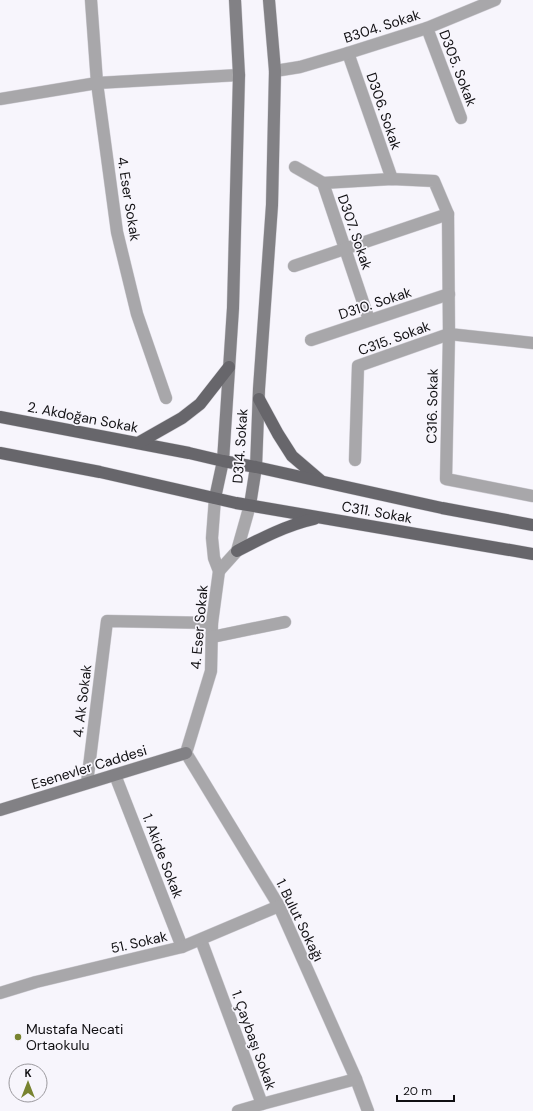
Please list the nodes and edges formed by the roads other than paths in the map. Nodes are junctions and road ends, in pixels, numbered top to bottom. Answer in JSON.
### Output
{"nodes":[{"id":1,"x":91,"y":0,"type":"edge"},
{"id":2,"x":235,"y":0,"type":"edge"},
{"id":3,"x":269,"y":0,"type":"edge"},
{"id":4,"x":495,"y":0,"type":"edge"},
{"id":5,"x":427,"y":28,"type":"junction"},
{"id":6,"x":348,"y":53,"type":"junction"},
{"id":7,"x":275,"y":71,"type":"junction"},
{"id":8,"x":239,"y":75,"type":"junction"},
{"id":9,"x":97,"y":84,"type":"junction"},
{"id":10,"x":0,"y":98,"type":"edge"},
{"id":11,"x":461,"y":118,"type":"dead end"},
{"id":12,"x":295,"y":167,"type":"dead end"},
{"id":13,"x":392,"y":179,"type":"junction"},
{"id":14,"x":322,"y":183,"type":"junction"},
{"id":15,"x":448,"y":214,"type":"junction"},
{"id":16,"x":345,"y":248,"type":"junction"},
{"id":17,"x":294,"y":266,"type":"dead end"},
{"id":18,"x":449,"y":294,"type":"junction"},
{"id":19,"x":369,"y":320,"type":"junction"},
{"id":20,"x":449,"y":334,"type":"junction"},
{"id":21,"x":311,"y":340,"type":"dead end"},
{"id":22,"x":533,"y":343,"type":"edge"},
{"id":23,"x":229,"y":367,"type":"junction"},
{"id":24,"x":259,"y":394,"type":"junction"},
{"id":25,"x":166,"y":398,"type":"dead end"},
{"id":26,"x":0,"y":417,"type":"edge"},
{"id":27,"x":138,"y":443,"type":"junction"},
{"id":28,"x":0,"y":453,"type":"edge"},
{"id":29,"x":355,"y":460,"type":"dead end"},
{"id":30,"x":223,"y":461,"type":"junction"},
{"id":31,"x":256,"y":467,"type":"junction"},
{"id":32,"x":321,"y":481,"type":"junction"},
{"id":33,"x":533,"y":496,"type":"edge"},
{"id":34,"x":215,"y":498,"type":"junction"},
{"id":35,"x":250,"y":505,"type":"junction"},
{"id":36,"x":319,"y":517,"type":"junction"},
{"id":37,"x":533,"y":525,"type":"edge"},
{"id":38,"x":238,"y":551,"type":"junction"},
{"id":39,"x":533,"y":554,"type":"edge"},
{"id":40,"x":219,"y":571,"type":"junction"},
{"id":41,"x":285,"y":622,"type":"dead end"},
{"id":42,"x":212,"y":623,"type":"junction"},
{"id":43,"x":212,"y":637,"type":"junction"},
{"id":44,"x":186,"y":753,"type":"junction"},
{"id":45,"x":115,"y":775,"type":"junction"},
{"id":46,"x":87,"y":784,"type":"junction"},
{"id":47,"x":0,"y":810,"type":"edge"},
{"id":48,"x":279,"y":906,"type":"junction"},
{"id":49,"x":201,"y":940,"type":"junction"},
{"id":50,"x":182,"y":948,"type":"junction"},
{"id":51,"x":0,"y":993,"type":"edge"},
{"id":52,"x":356,"y":1079,"type":"junction"},
{"id":53,"x":262,"y":1104,"type":"junction"},
{"id":54,"x":238,"y":1111,"type":"edge"},
{"id":55,"x":368,"y":1111,"type":"edge"}],
"edges":[{"from":1,"to":9,"type":"street","name":"4. Eser Sokak"},
{"from":2,"to":8,"type":"main road"},
{"from":3,"to":7,"type":"main road","name":"D314. Sokak"},
{"from":4,"to":5,"type":"street","name":"B304. Sokak"},
{"from":5,"to":6,"type":"street","name":"B304. Sokak"},
{"from":5,"to":11,"type":"street","name":"D305. Sokak"},
{"from":6,"to":7,"type":"street","name":"B304. Sokak"},
{"from":6,"to":13,"type":"street","name":"D306. Sokak"},
{"from":7,"to":24,"type":"main road","name":"D314. Sokak"},
{"from":8,"to":9,"type":"street"},
{"from":8,"to":23,"type":"main road"},
{"from":9,"to":10,"type":"street"},
{"from":9,"to":25,"type":"street","name":"4. Eser Sokak"},
{"from":12,"to":14,"type":"street","name":"D307. Sokak"},
{"from":13,"to":14,"type":"street"},
{"from":13,"to":15,"type":"street"},
{"from":14,"to":16,"type":"street","name":"D307. Sokak"},
{"from":15,"to":16,"type":"street"},
{"from":15,"to":18,"type":"street","name":"C316. Sokak"},
{"from":16,"to":17,"type":"street"},
{"from":16,"to":19,"type":"street","name":"D307. Sokak"},
{"from":18,"to":19,"type":"street","name":"D310. Sokak"},
{"from":18,"to":20,"type":"street","name":"C316. Sokak"},
{"from":19,"to":21,"type":"street","name":"D310. Sokak"},
{"from":20,"to":22,"type":"street","name":"C315. Sokak"},
{"from":20,"to":29,"type":"street","name":"C315. Sokak"},
{"from":20,"to":33,"type":"street","name":"C316. Sokak"},
{"from":23,"to":27,"type":"main road"},
{"from":23,"to":30,"type":"main road"},
{"from":24,"to":31,"type":"main road","name":"D314. Sokak"},
{"from":24,"to":32,"type":"main road"},
{"from":26,"to":27,"type":"main road","name":"2. Akdoğan Sokak"},
{"from":27,"to":30,"type":"main road","name":"2. Akdoğan Sokak"},
{"from":28,"to":34,"type":"main road","name":"C311. Sokak"},
{"from":30,"to":31,"type":"main road","name":"2. Akdoğan Sokak"},
{"from":30,"to":34,"type":"main road"},
{"from":31,"to":32,"type":"main road","name":"2. Akdoğan Sokak"},
{"from":31,"to":35,"type":"main road","name":"D314. Sokak"},
{"from":32,"to":37,"type":"main road","name":"2. Akdoğan Sokak"},
{"from":34,"to":35,"type":"main road","name":"C311. Sokak"},
{"from":34,"to":40,"type":"street","name":"4. Eser Sokak"},
{"from":35,"to":36,"type":"main road","name":"C311. Sokak"},
{"from":35,"to":38,"type":"street","name":"4. Eser Sokak"},
{"from":36,"to":38,"type":"main road"},
{"from":36,"to":39,"type":"main road","name":"C311. Sokak"},
{"from":38,"to":40,"type":"street","name":"4. Eser Sokak"},
{"from":40,"to":42,"type":"street","name":"4. Eser Sokak"},
{"from":41,"to":43,"type":"street"},
{"from":42,"to":43,"type":"street","name":"4. Eser Sokak"},
{"from":42,"to":46,"type":"street","name":"4. Ak Sokak"},
{"from":43,"to":44,"type":"street","name":"4. Eser Sokak"},
{"from":44,"to":45,"type":"main road","name":"Esenevler Caddesi"},
{"from":44,"to":48,"type":"street","name":"1. Bulut Sokağı"},
{"from":45,"to":46,"type":"main road","name":"Esenevler Caddesi"},
{"from":45,"to":50,"type":"street","name":"1. Akide Sokak"},
{"from":46,"to":47,"type":"main road","name":"Esenevler Caddesi"},
{"from":48,"to":49,"type":"street","name":"51. Sokak"},
{"from":48,"to":52,"type":"street","name":"1. Bulut Sokağı"},
{"from":49,"to":50,"type":"street","name":"51. Sokak"},
{"from":49,"to":53,"type":"street","name":"1. Çaybaşı Sokak"},
{"from":50,"to":51,"type":"street","name":"51. Sokak"},
{"from":52,"to":53,"type":"street","name":"1. Çaybaşı Sokak"},
{"from":52,"to":55,"type":"street","name":"1. Bulut Sokağı"},
{"from":53,"to":54,"type":"street"}]}
